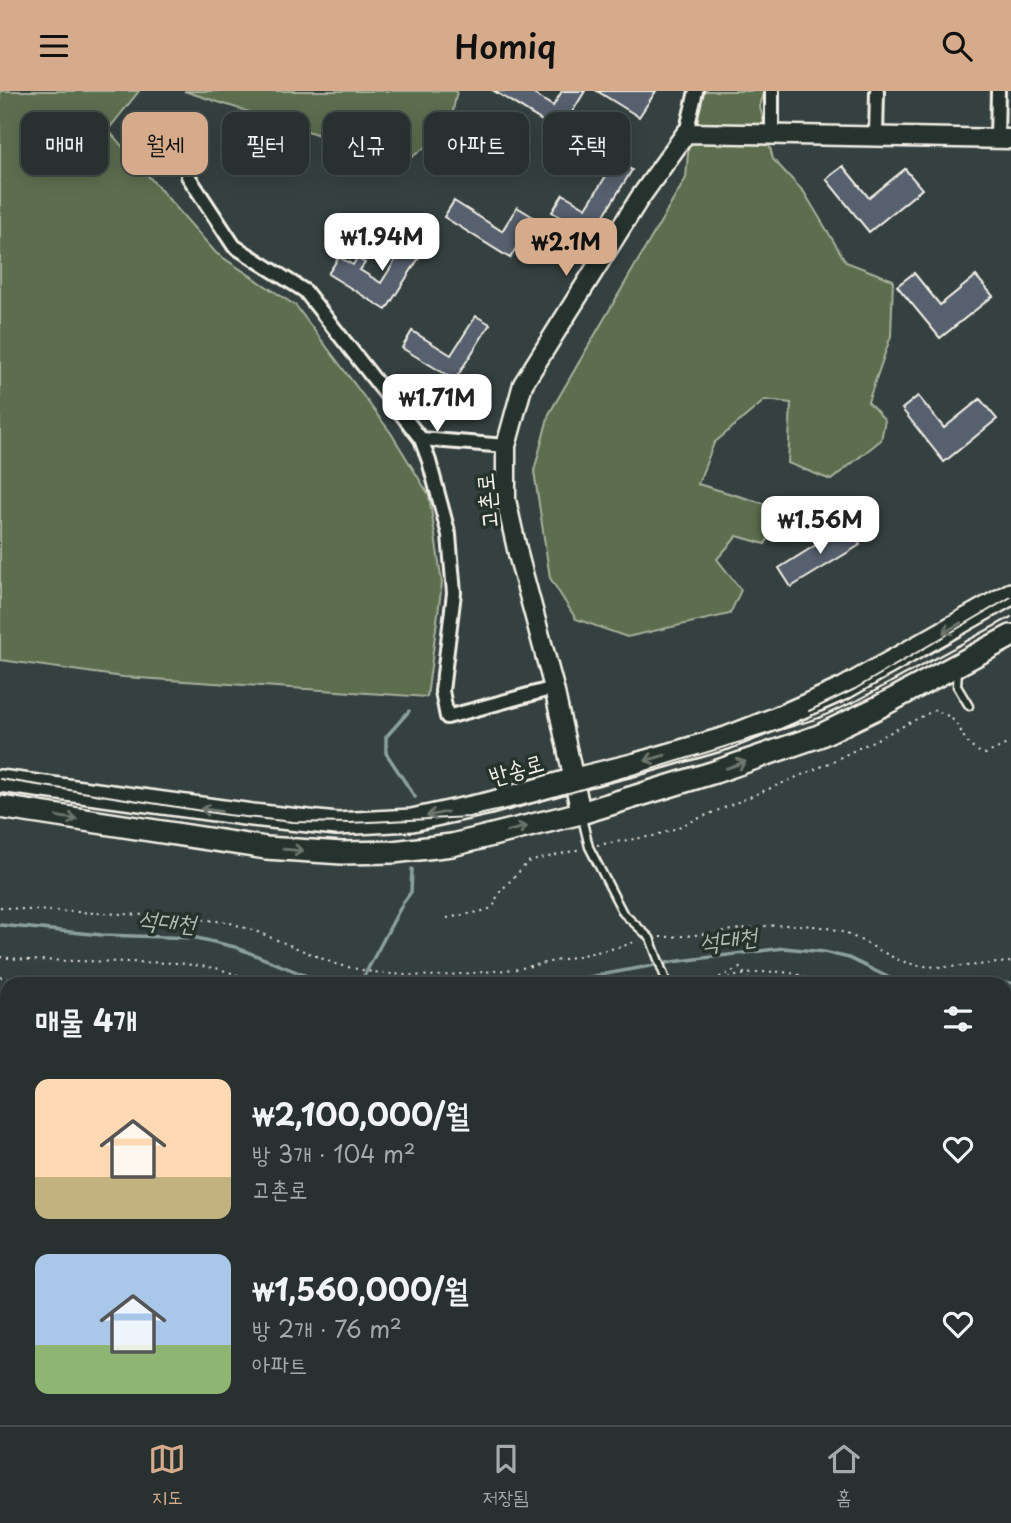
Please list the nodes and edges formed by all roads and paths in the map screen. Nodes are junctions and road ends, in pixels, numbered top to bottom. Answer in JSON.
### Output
{"nodes":[{"id":1,"x":696,"y":91,"type":"edge"},
{"id":2,"x":772,"y":91,"type":"edge"},
{"id":3,"x":877,"y":91,"type":"edge"},
{"id":4,"x":998,"y":91,"type":"edge"},
{"id":5,"x":686,"y":132,"type":"junction"},
{"id":6,"x":772,"y":134,"type":"junction"},
{"id":7,"x":876,"y":136,"type":"junction"},
{"id":8,"x":1004,"y":139,"type":"edge"},
{"id":9,"x":188,"y":176,"type":"dead end"},
{"id":10,"x":421,"y":439,"type":"junction"},
{"id":11,"x":506,"y":446,"type":"junction"},
{"id":12,"x":1011,"y":594,"type":"edge"},
{"id":13,"x":1011,"y":636,"type":"edge"},
{"id":14,"x":958,"y":675,"type":"junction"},
{"id":15,"x":554,"y":688,"type":"junction"},
{"id":16,"x":969,"y":706,"type":"dead end"},
{"id":17,"x":1009,"y":743,"type":"dead end"},
{"id":18,"x":575,"y":779,"type":"junction"},
{"id":19,"x":0,"y":781,"type":"edge"},
{"id":20,"x":0,"y":807,"type":"edge"},
{"id":21,"x":581,"y":813,"type":"junction"},
{"id":22,"x":589,"y":848,"type":"junction"},
{"id":23,"x":0,"y":907,"type":"edge"},
{"id":24,"x":447,"y":918,"type":"dead end"},
{"id":25,"x":651,"y":941,"type":"junction"},
{"id":26,"x":0,"y":957,"type":"edge"},
{"id":27,"x":1011,"y":962,"type":"edge"},
{"id":28,"x":244,"y":977,"type":"edge"},
{"id":29,"x":664,"y":977,"type":"edge"},
{"id":30,"x":719,"y":977,"type":"edge"},
{"id":31,"x":734,"y":977,"type":"edge"},
{"id":32,"x":747,"y":977,"type":"edge"},
{"id":33,"x":805,"y":977,"type":"edge"}],
"edges":[{"from":1,"to":5,"type":"street"},
{"from":2,"to":6,"type":"street"},
{"from":3,"to":7,"type":"street"},
{"from":4,"to":8,"type":"street"},
{"from":5,"to":6,"type":"street"},
{"from":5,"to":11,"type":"street","name":"고촌로"},
{"from":6,"to":7,"type":"street"},
{"from":7,"to":8,"type":"street"},
{"from":9,"to":10,"type":"street"},
{"from":10,"to":11,"type":"street"},
{"from":10,"to":15,"type":"street"},
{"from":11,"to":15,"type":"street","name":"고촌로"},
{"from":12,"to":18,"type":"main road","name":"반송로","one_way":true},
{"from":13,"to":14,"type":"main road"},
{"from":14,"to":16,"type":"lane"},
{"from":21,"to":14,"type":"main road","one_way":true},
{"from":15,"to":18,"type":"street","name":"고촌로"},
{"from":17,"to":22,"type":"path"},
{"from":18,"to":19,"type":"main road","name":"반송로","one_way":true},
{"from":18,"to":21,"type":"street","name":"고촌로"},
{"from":20,"to":21,"type":"main road","one_way":true},
{"from":21,"to":22,"type":"lane"},
{"from":22,"to":24,"type":"path"},
{"from":22,"to":25,"type":"lane"},
{"from":23,"to":25,"type":"path"},
{"from":25,"to":27,"type":"path"},
{"from":25,"to":29,"type":"lane"},
{"from":26,"to":28,"type":"path"},
{"from":30,"to":32,"type":"path"},
{"from":31,"to":33,"type":"path"}]}
